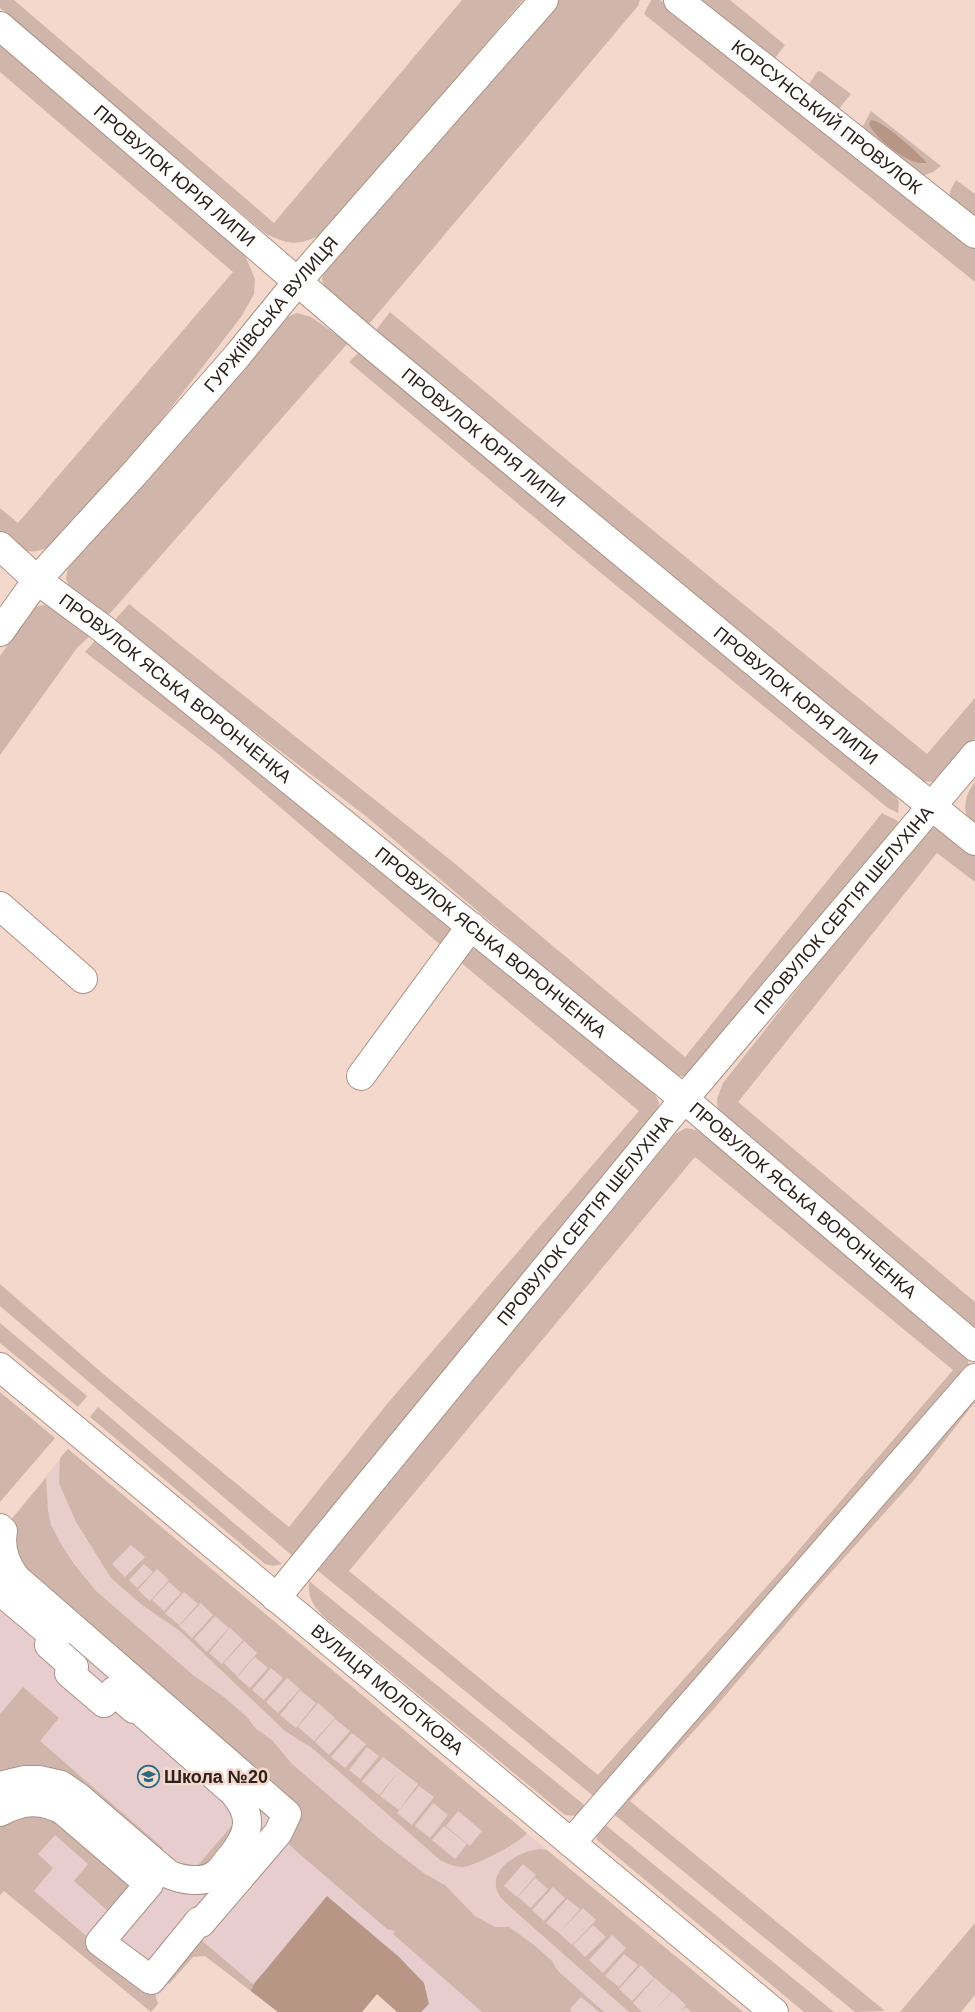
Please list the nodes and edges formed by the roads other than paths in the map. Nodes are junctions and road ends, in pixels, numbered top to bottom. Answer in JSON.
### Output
{"nodes":[{"id":1,"x":544,"y":0,"type":"edge"},
{"id":2,"x":678,"y":0,"type":"edge"},
{"id":3,"x":0,"y":26,"type":"edge"},
{"id":4,"x":975,"y":234,"type":"edge"},
{"id":5,"x":298,"y":281,"type":"junction"},
{"id":6,"x":0,"y":546,"type":"edge"},
{"id":7,"x":37,"y":580,"type":"junction"},
{"id":8,"x":0,"y":632,"type":"edge"},
{"id":9,"x":975,"y":755,"type":"edge"},
{"id":10,"x":932,"y":806,"type":"junction"},
{"id":11,"x":975,"y":841,"type":"edge"},
{"id":12,"x":0,"y":906,"type":"edge"},
{"id":13,"x":471,"y":926,"type":"junction"},
{"id":14,"x":83,"y":979,"type":"dead end"},
{"id":15,"x":361,"y":1076,"type":"dead end"},
{"id":16,"x":684,"y":1099,"type":"junction"},
{"id":17,"x":975,"y":1347,"type":"edge"},
{"id":18,"x":0,"y":1367,"type":"edge"},
{"id":19,"x":975,"y":1378,"type":"edge"},
{"id":20,"x":0,"y":1528,"type":"edge"},
{"id":21,"x":0,"y":1591,"type":"edge"},
{"id":22,"x":276,"y":1598,"type":"junction"},
{"id":23,"x":0,"y":1786,"type":"edge"},
{"id":24,"x":0,"y":1812,"type":"edge"},
{"id":25,"x":571,"y":1843,"type":"junction"},
{"id":26,"x":774,"y":2012,"type":"edge"}],
"edges":[{"from":1,"to":5,"type":"street","name":"ГУРЖІЇВСЬКА ВУЛИЦЯ"},
{"from":2,"to":4,"type":"street","name":"КОРСУНСЬКИЙ ПРОВУЛОК"},
{"from":3,"to":5,"type":"street","name":"ПРОВУЛОК ЮРІЯ ЛИПИ"},
{"from":5,"to":7,"type":"street","name":"ГУРЖІЇВСЬКА ВУЛИЦЯ"},
{"from":5,"to":10,"type":"street","name":"ПРОВУЛОК ЮРІЯ ЛИПИ"},
{"from":6,"to":7,"type":"street","name":"ПРОВУЛОК ЯСЬКА ВОРОНЧЕНКА"},
{"from":7,"to":8,"type":"street","name":"ГУРЖІЇВСЬКА ВУЛИЦЯ"},
{"from":7,"to":13,"type":"street","name":"ПРОВУЛОК ЯСЬКА ВОРОНЧЕНКА"},
{"from":9,"to":10,"type":"street","name":"ПРОВУЛОК СЕРГІЯ ШЕЛУХІНА"},
{"from":10,"to":11,"type":"street","name":"ПРОВУЛОК ЮРІЯ ЛИПИ"},
{"from":10,"to":16,"type":"street","name":"ПРОВУЛОК СЕРГІЯ ШЕЛУХІНА"},
{"from":12,"to":14,"type":"street"},
{"from":13,"to":15,"type":"street"},
{"from":13,"to":16,"type":"street","name":"ПРОВУЛОК ЯСЬКА ВОРОНЧЕНКА"},
{"from":16,"to":17,"type":"street","name":"ПРОВУЛОК ЯСЬКА ВОРОНЧЕНКА"},
{"from":16,"to":22,"type":"street","name":"ПРОВУЛОК СЕРГІЯ ШЕЛУХІНА"},
{"from":18,"to":22,"type":"street","name":"ВУЛИЦЯ МОЛОТКОВА"},
{"from":19,"to":25,"type":"street"},
{"from":20,"to":24,"type":"street"},
{"from":21,"to":23,"type":"street"},
{"from":22,"to":25,"type":"street","name":"ВУЛИЦЯ МОЛОТКОВА"},
{"from":25,"to":26,"type":"street","name":"ВУЛИЦЯ МОЛОТКОВА"}]}
